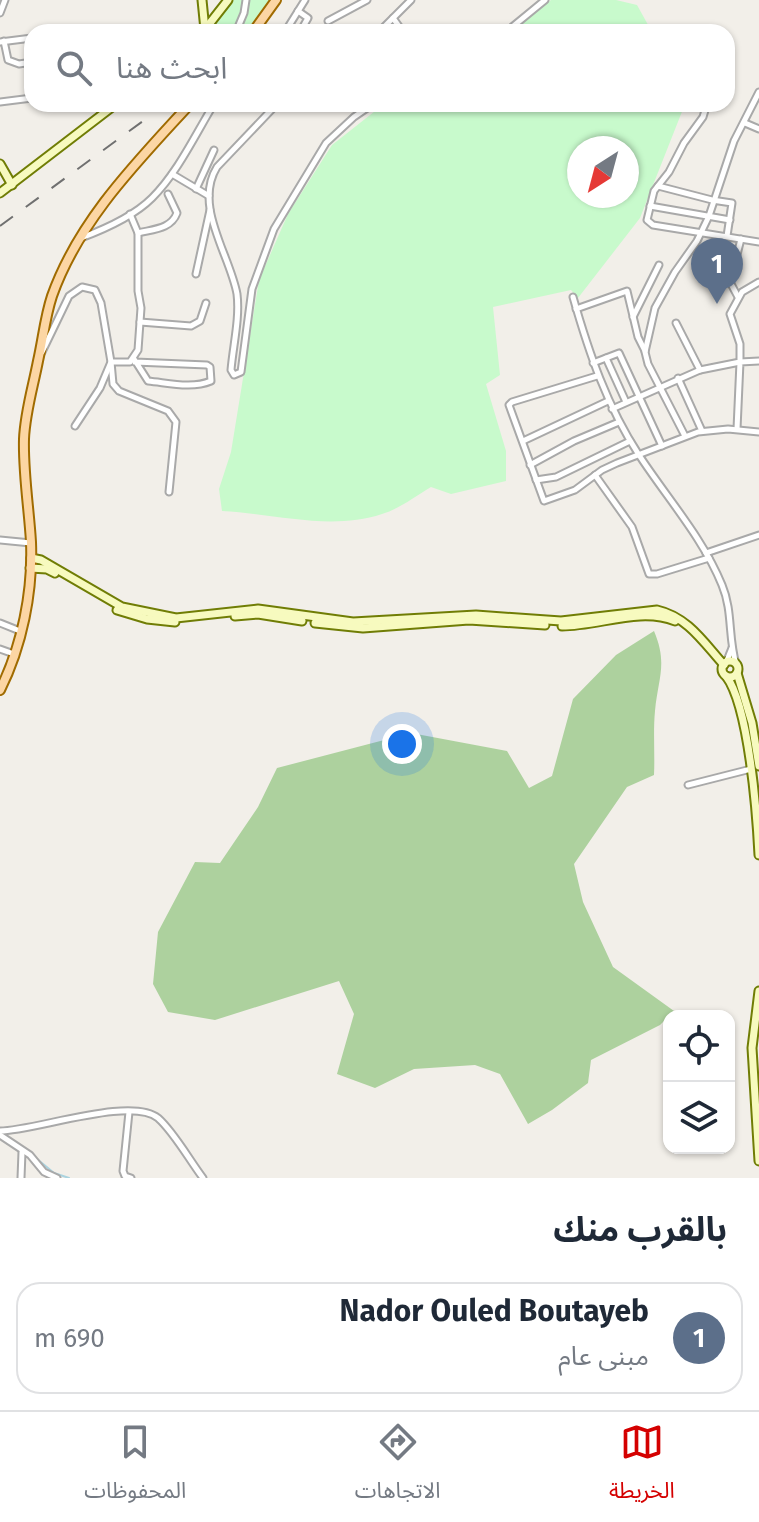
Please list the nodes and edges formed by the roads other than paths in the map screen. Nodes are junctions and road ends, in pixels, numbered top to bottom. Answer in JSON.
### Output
{"nodes":[{"id":1,"x":5,"y":0,"type":"edge"},
{"id":2,"x":202,"y":0,"type":"edge"},
{"id":3,"x":228,"y":0,"type":"edge"},
{"id":4,"x":246,"y":0,"type":"edge"},
{"id":5,"x":276,"y":0,"type":"edge"},
{"id":6,"x":305,"y":0,"type":"edge"},
{"id":7,"x":367,"y":0,"type":"edge"},
{"id":8,"x":411,"y":0,"type":"edge"},
{"id":9,"x":545,"y":0,"type":"edge"},
{"id":10,"x":298,"y":11,"type":"junction"},
{"id":11,"x":0,"y":13,"type":"edge"},
{"id":12,"x":393,"y":18,"type":"junction"},
{"id":13,"x":328,"y":21,"type":"dead end"},
{"id":14,"x":204,"y":24,"type":"edge"},
{"id":15,"x":209,"y":24,"type":"edge"},
{"id":16,"x":239,"y":24,"type":"edge"},
{"id":17,"x":260,"y":24,"type":"edge"},
{"id":18,"x":290,"y":24,"type":"edge"},
{"id":19,"x":305,"y":24,"type":"edge"},
{"id":20,"x":387,"y":24,"type":"edge"},
{"id":21,"x":397,"y":24,"type":"edge"},
{"id":22,"x":516,"y":24,"type":"edge"},
{"id":23,"x":24,"y":39,"type":"edge"},
{"id":24,"x":2,"y":42,"type":"edge"},
{"id":25,"x":24,"y":63,"type":"edge"},
{"id":26,"x":759,"y":92,"type":"edge"},
{"id":27,"x":24,"y":99,"type":"edge"},
{"id":28,"x":0,"y":102,"type":"edge"},
{"id":29,"x":106,"y":112,"type":"edge"},
{"id":30,"x":183,"y":112,"type":"edge"},
{"id":31,"x":209,"y":112,"type":"edge"},
{"id":32,"x":269,"y":112,"type":"edge"},
{"id":33,"x":361,"y":112,"type":"edge"},
{"id":34,"x":704,"y":112,"type":"edge"},
{"id":35,"x":745,"y":123,"type":"junction"},
{"id":36,"x":759,"y":129,"type":"edge"},
{"id":37,"x":214,"y":150,"type":"dead end"},
{"id":38,"x":0,"y":164,"type":"edge"},
{"id":39,"x":172,"y":174,"type":"junction"},
{"id":40,"x":12,"y":185,"type":"junction"},
{"id":41,"x":658,"y":186,"type":"junction"},
{"id":42,"x":196,"y":189,"type":"junction"},
{"id":43,"x":0,"y":193,"type":"edge"},
{"id":44,"x":168,"y":194,"type":"dead end"},
{"id":45,"x":209,"y":196,"type":"junction"},
{"id":46,"x":712,"y":200,"type":"junction"},
{"id":47,"x":650,"y":206,"type":"junction"},
{"id":48,"x":210,"y":209,"type":"junction"},
{"id":49,"x":130,"y":214,"type":"junction"},
{"id":50,"x":709,"y":216,"type":"junction"},
{"id":51,"x":730,"y":220,"type":"junction"},
{"id":52,"x":701,"y":232,"type":"junction"},
{"id":53,"x":138,"y":233,"type":"junction"},
{"id":54,"x":727,"y":236,"type":"junction"},
{"id":55,"x":78,"y":239,"type":"junction"},
{"id":56,"x":741,"y":239,"type":"junction"},
{"id":57,"x":759,"y":242,"type":"edge"},
{"id":58,"x":659,"y":265,"type":"dead end"},
{"id":59,"x":196,"y":274,"type":"dead end"},
{"id":60,"x":759,"y":282,"type":"edge"},
{"id":61,"x":573,"y":297,"type":"dead end"},
{"id":62,"x":738,"y":297,"type":"junction"},
{"id":63,"x":206,"y":303,"type":"dead end"},
{"id":64,"x":576,"y":309,"type":"junction"},
{"id":65,"x":633,"y":317,"type":"junction"},
{"id":66,"x":140,"y":322,"type":"junction"},
{"id":67,"x":676,"y":323,"type":"dead end"},
{"id":68,"x":645,"y":352,"type":"junction"},
{"id":69,"x":39,"y":356,"type":"junction"},
{"id":70,"x":606,"y":358,"type":"junction"},
{"id":71,"x":134,"y":361,"type":"junction"},
{"id":72,"x":759,"y":361,"type":"edge"},
{"id":73,"x":111,"y":362,"type":"junction"},
{"id":74,"x":740,"y":362,"type":"junction"},
{"id":75,"x":593,"y":363,"type":"junction"},
{"id":76,"x":700,"y":370,"type":"junction"},
{"id":77,"x":597,"y":376,"type":"junction"},
{"id":78,"x":678,"y":378,"type":"junction"},
{"id":79,"x":659,"y":387,"type":"junction"},
{"id":80,"x":639,"y":397,"type":"junction"},
{"id":81,"x":608,"y":401,"type":"junction"},
{"id":82,"x":626,"y":402,"type":"junction"},
{"id":83,"x":612,"y":409,"type":"junction"},
{"id":84,"x":619,"y":422,"type":"junction"},
{"id":85,"x":75,"y":426,"type":"dead end"},
{"id":86,"x":737,"y":429,"type":"junction"},
{"id":87,"x":702,"y":431,"type":"junction"},
{"id":88,"x":759,"y":432,"type":"edge"},
{"id":89,"x":685,"y":436,"type":"junction"},
{"id":90,"x":523,"y":441,"type":"junction"},
{"id":91,"x":630,"y":441,"type":"junction"},
{"id":92,"x":662,"y":446,"type":"junction"},
{"id":93,"x":639,"y":454,"type":"junction"},
{"id":94,"x":530,"y":465,"type":"junction"},
{"id":95,"x":595,"y":475,"type":"junction"},
{"id":96,"x":536,"y":480,"type":"junction"},
{"id":97,"x":169,"y":492,"type":"dead end"},
{"id":98,"x":759,"y":535,"type":"edge"},
{"id":99,"x":0,"y":540,"type":"edge"},
{"id":100,"x":31,"y":543,"type":"junction"},
{"id":101,"x":707,"y":556,"type":"junction"},
{"id":102,"x":31,"y":563,"type":"junction"},
{"id":103,"x":0,"y":623,"type":"edge"},
{"id":104,"x":20,"y":631,"type":"junction"},
{"id":105,"x":732,"y":647,"type":"junction"},
{"id":106,"x":0,"y":649,"type":"edge"},
{"id":107,"x":15,"y":654,"type":"junction"},
{"id":108,"x":736,"y":664,"type":"junction"},
{"id":109,"x":725,"y":669,"type":"junction"},
{"id":110,"x":737,"y":673,"type":"junction"},
{"id":111,"x":0,"y":690,"type":"edge"},
{"id":112,"x":755,"y":767,"type":"edge"},
{"id":113,"x":688,"y":785,"type":"dead end"},
{"id":114,"x":759,"y":855,"type":"edge"},
{"id":115,"x":759,"y":991,"type":"edge"},
{"id":116,"x":757,"y":1104,"type":"edge"},
{"id":117,"x":129,"y":1112,"type":"junction"},
{"id":118,"x":0,"y":1133,"type":"edge"},
{"id":119,"x":22,"y":1152,"type":"junction"},
{"id":120,"x":759,"y":1161,"type":"edge"},
{"id":121,"x":21,"y":1178,"type":"edge"},
{"id":122,"x":57,"y":1178,"type":"edge"},
{"id":123,"x":131,"y":1178,"type":"edge"},
{"id":124,"x":203,"y":1178,"type":"edge"}],
"edges":[{"from":1,"to":11,"type":"street"},
{"from":2,"to":14,"type":"street"},
{"from":3,"to":15,"type":"street"},
{"from":4,"to":16,"type":"street"},
{"from":5,"to":17,"type":"main road"},
{"from":6,"to":10,"type":"street"},
{"from":7,"to":13,"type":"street"},
{"from":8,"to":12,"type":"street"},
{"from":9,"to":22,"type":"street"},
{"from":10,"to":18,"type":"street"},
{"from":10,"to":19,"type":"street"},
{"from":12,"to":20,"type":"street"},
{"from":12,"to":21,"type":"street"},
{"from":23,"to":24,"type":"street"},
{"from":24,"to":25,"type":"street"},
{"from":26,"to":35,"type":"street"},
{"from":27,"to":28,"type":"street"},
{"from":29,"to":40,"type":"street"},
{"from":30,"to":55,"type":"main road"},
{"from":31,"to":39,"type":"street"},
{"from":32,"to":45,"type":"street"},
{"from":33,"to":48,"type":"street"},
{"from":34,"to":41,"type":"street"},
{"from":35,"to":36,"type":"street"},
{"from":35,"to":46,"type":"street"},
{"from":37,"to":42,"type":"street"},
{"from":38,"to":40,"type":"street"},
{"from":39,"to":42,"type":"street"},
{"from":39,"to":49,"type":"street"},
{"from":40,"to":43,"type":"street"},
{"from":41,"to":46,"type":"street"},
{"from":41,"to":47,"type":"street"},
{"from":42,"to":45,"type":"street"},
{"from":44,"to":53,"type":"street"},
{"from":45,"to":48,"type":"street"},
{"from":46,"to":50,"type":"street"},
{"from":46,"to":51,"type":"street"},
{"from":47,"to":50,"type":"street"},
{"from":47,"to":52,"type":"street"},
{"from":48,"to":59,"type":"street"},
{"from":49,"to":53,"type":"street"},
{"from":49,"to":55,"type":"street"},
{"from":50,"to":51,"type":"street"},
{"from":50,"to":52,"type":"street"},
{"from":51,"to":54,"type":"street"},
{"from":52,"to":54,"type":"street"},
{"from":52,"to":68,"type":"street"},
{"from":53,"to":66,"type":"street"},
{"from":54,"to":56,"type":"street"},
{"from":55,"to":69,"type":"main road"},
{"from":56,"to":57,"type":"street"},
{"from":56,"to":62,"type":"street"},
{"from":58,"to":65,"type":"street"},
{"from":60,"to":62,"type":"street"},
{"from":61,"to":64,"type":"street"},
{"from":62,"to":74,"type":"street"},
{"from":63,"to":66,"type":"street"},
{"from":64,"to":65,"type":"street"},
{"from":64,"to":75,"type":"street"},
{"from":65,"to":68,"type":"street"},
{"from":66,"to":71,"type":"street"},
{"from":67,"to":76,"type":"street"},
{"from":68,"to":79,"type":"street"},
{"from":69,"to":73,"type":"street"},
{"from":69,"to":100,"type":"main road"},
{"from":70,"to":75,"type":"street"},
{"from":70,"to":80,"type":"street"},
{"from":70,"to":82,"type":"street"},
{"from":71,"to":71,"type":"street"},
{"from":71,"to":73,"type":"street"},
{"from":72,"to":74,"type":"street"},
{"from":73,"to":85,"type":"street"},
{"from":73,"to":97,"type":"street"},
{"from":74,"to":76,"type":"street"},
{"from":74,"to":86,"type":"street"},
{"from":75,"to":77,"type":"street"},
{"from":76,"to":78,"type":"street"},
{"from":77,"to":81,"type":"street"},
{"from":77,"to":90,"type":"street"},
{"from":78,"to":79,"type":"street"},
{"from":78,"to":87,"type":"street"},
{"from":79,"to":80,"type":"street"},
{"from":79,"to":89,"type":"street"},
{"from":80,"to":82,"type":"street"},
{"from":80,"to":92,"type":"street"},
{"from":81,"to":83,"type":"street"},
{"from":81,"to":90,"type":"street"},
{"from":82,"to":83,"type":"street"},
{"from":83,"to":84,"type":"street"},
{"from":84,"to":91,"type":"street"},
{"from":84,"to":94,"type":"street"},
{"from":86,"to":87,"type":"street"},
{"from":86,"to":88,"type":"street"},
{"from":87,"to":89,"type":"street"},
{"from":89,"to":92,"type":"street"},
{"from":90,"to":94,"type":"street"},
{"from":91,"to":93,"type":"street"},
{"from":91,"to":96,"type":"street"},
{"from":92,"to":93,"type":"street"},
{"from":93,"to":95,"type":"street"},
{"from":93,"to":101,"type":"street"},
{"from":94,"to":96,"type":"street"},
{"from":95,"to":96,"type":"street"},
{"from":95,"to":101,"type":"street"},
{"from":98,"to":101,"type":"street"},
{"from":99,"to":100,"type":"street"},
{"from":100,"to":102,"type":"main road"},
{"from":101,"to":105,"type":"street"},
{"from":102,"to":104,"type":"main road"},
{"from":102,"to":109,"type":"street"},
{"from":103,"to":104,"type":"street"},
{"from":104,"to":107,"type":"main road"},
{"from":105,"to":108,"type":"street"},
{"from":105,"to":109,"type":"street"},
{"from":106,"to":107,"type":"street"},
{"from":107,"to":111,"type":"main road"},
{"from":108,"to":109,"type":"street"},
{"from":108,"to":110,"type":"street"},
{"from":109,"to":110,"type":"street"},
{"from":109,"to":112,"type":"street"},
{"from":110,"to":112,"type":"street"},
{"from":112,"to":113,"type":"street"},
{"from":112,"to":114,"type":"street"},
{"from":115,"to":116,"type":"street"},
{"from":116,"to":120,"type":"street"},
{"from":117,"to":118,"type":"street"},
{"from":117,"to":123,"type":"street"},
{"from":117,"to":124,"type":"street"},
{"from":118,"to":119,"type":"street"},
{"from":119,"to":121,"type":"street"},
{"from":119,"to":122,"type":"street"}]}
